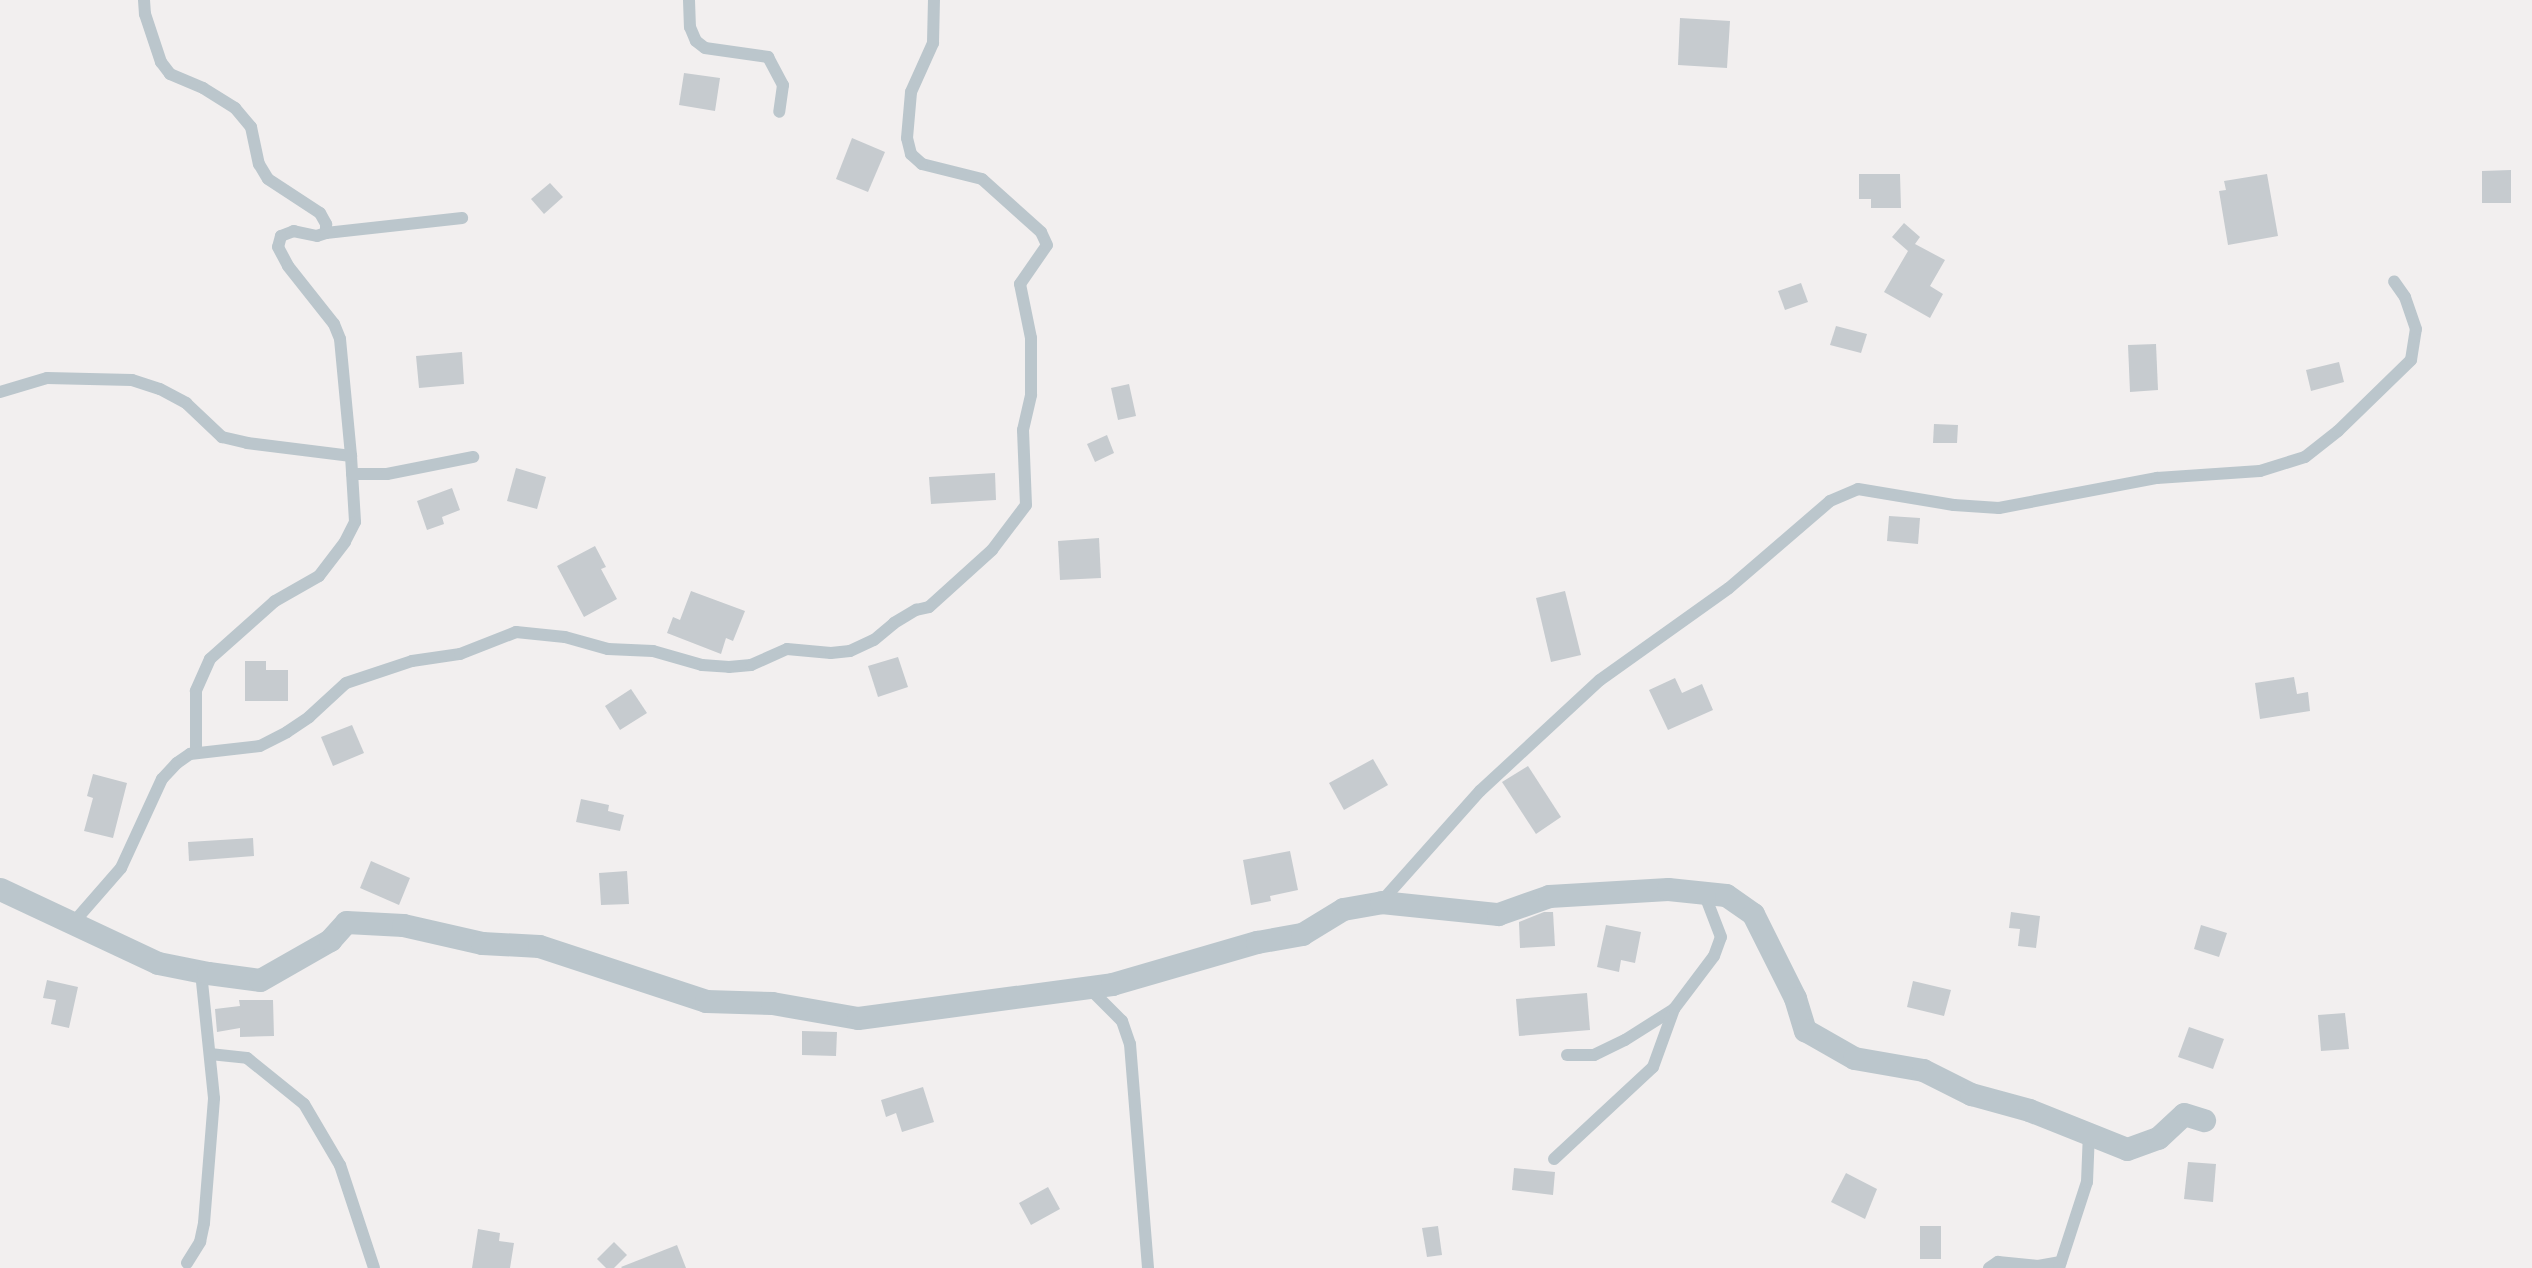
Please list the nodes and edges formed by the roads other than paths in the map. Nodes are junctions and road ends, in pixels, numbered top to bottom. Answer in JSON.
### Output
{"nodes":[{"id":1,"x":144,"y":0,"type":"edge"},
{"id":2,"x":689,"y":0,"type":"edge"},
{"id":3,"x":934,"y":0,"type":"edge"},
{"id":4,"x":779,"y":112,"type":"dead end"},
{"id":5,"x":462,"y":218,"type":"dead end"},
{"id":6,"x":326,"y":233,"type":"junction"},
{"id":7,"x":2394,"y":281,"type":"dead end"},
{"id":8,"x":0,"y":392,"type":"edge"},
{"id":9,"x":351,"y":456,"type":"junction"},
{"id":10,"x":473,"y":457,"type":"dead end"},
{"id":11,"x":352,"y":474,"type":"junction"},
{"id":12,"x":196,"y":753,"type":"junction"},
{"id":13,"x":0,"y":889,"type":"edge"},
{"id":14,"x":1704,"y":893,"type":"junction"},
{"id":15,"x":1381,"y":902,"type":"junction"},
{"id":16,"x":73,"y":923,"type":"junction"},
{"id":17,"x":201,"y":972,"type":"junction"},
{"id":18,"x":1088,"y":987,"type":"junction"},
{"id":19,"x":1674,"y":1009,"type":"junction"},
{"id":20,"x":210,"y":1054,"type":"junction"},
{"id":21,"x":1567,"y":1055,"type":"dead end"},
{"id":22,"x":2204,"y":1120,"type":"dead end"},
{"id":23,"x":2089,"y":1132,"type":"junction"},
{"id":24,"x":1554,"y":1158,"type":"dead end"},
{"id":25,"x":187,"y":1263,"type":"dead end"},
{"id":26,"x":2060,"y":1265,"type":"edge"},
{"id":27,"x":374,"y":1268,"type":"edge"},
{"id":28,"x":1147,"y":1268,"type":"edge"},
{"id":29,"x":1989,"y":1268,"type":"edge"}],
"edges":[{"from":1,"to":6,"type":"lane"},
{"from":2,"to":4,"type":"lane"},
{"from":3,"to":12,"type":"lane"},
{"from":5,"to":6,"type":"lane"},
{"from":6,"to":9,"type":"lane"},
{"from":7,"to":15,"type":"lane"},
{"from":8,"to":9,"type":"lane"},
{"from":9,"to":11,"type":"lane"},
{"from":10,"to":11,"type":"lane"},
{"from":11,"to":12,"type":"lane"},
{"from":12,"to":16,"type":"lane"},
{"from":13,"to":16,"type":"street"},
{"from":14,"to":15,"type":"street"},
{"from":14,"to":19,"type":"lane"},
{"from":14,"to":23,"type":"street"},
{"from":15,"to":18,"type":"street"},
{"from":16,"to":17,"type":"street"},
{"from":17,"to":18,"type":"street"},
{"from":17,"to":20,"type":"lane"},
{"from":18,"to":28,"type":"lane"},
{"from":19,"to":21,"type":"lane"},
{"from":19,"to":24,"type":"lane"},
{"from":20,"to":25,"type":"lane"},
{"from":20,"to":27,"type":"lane"},
{"from":22,"to":23,"type":"street"},
{"from":23,"to":26,"type":"lane"},
{"from":26,"to":29,"type":"lane"}]}
